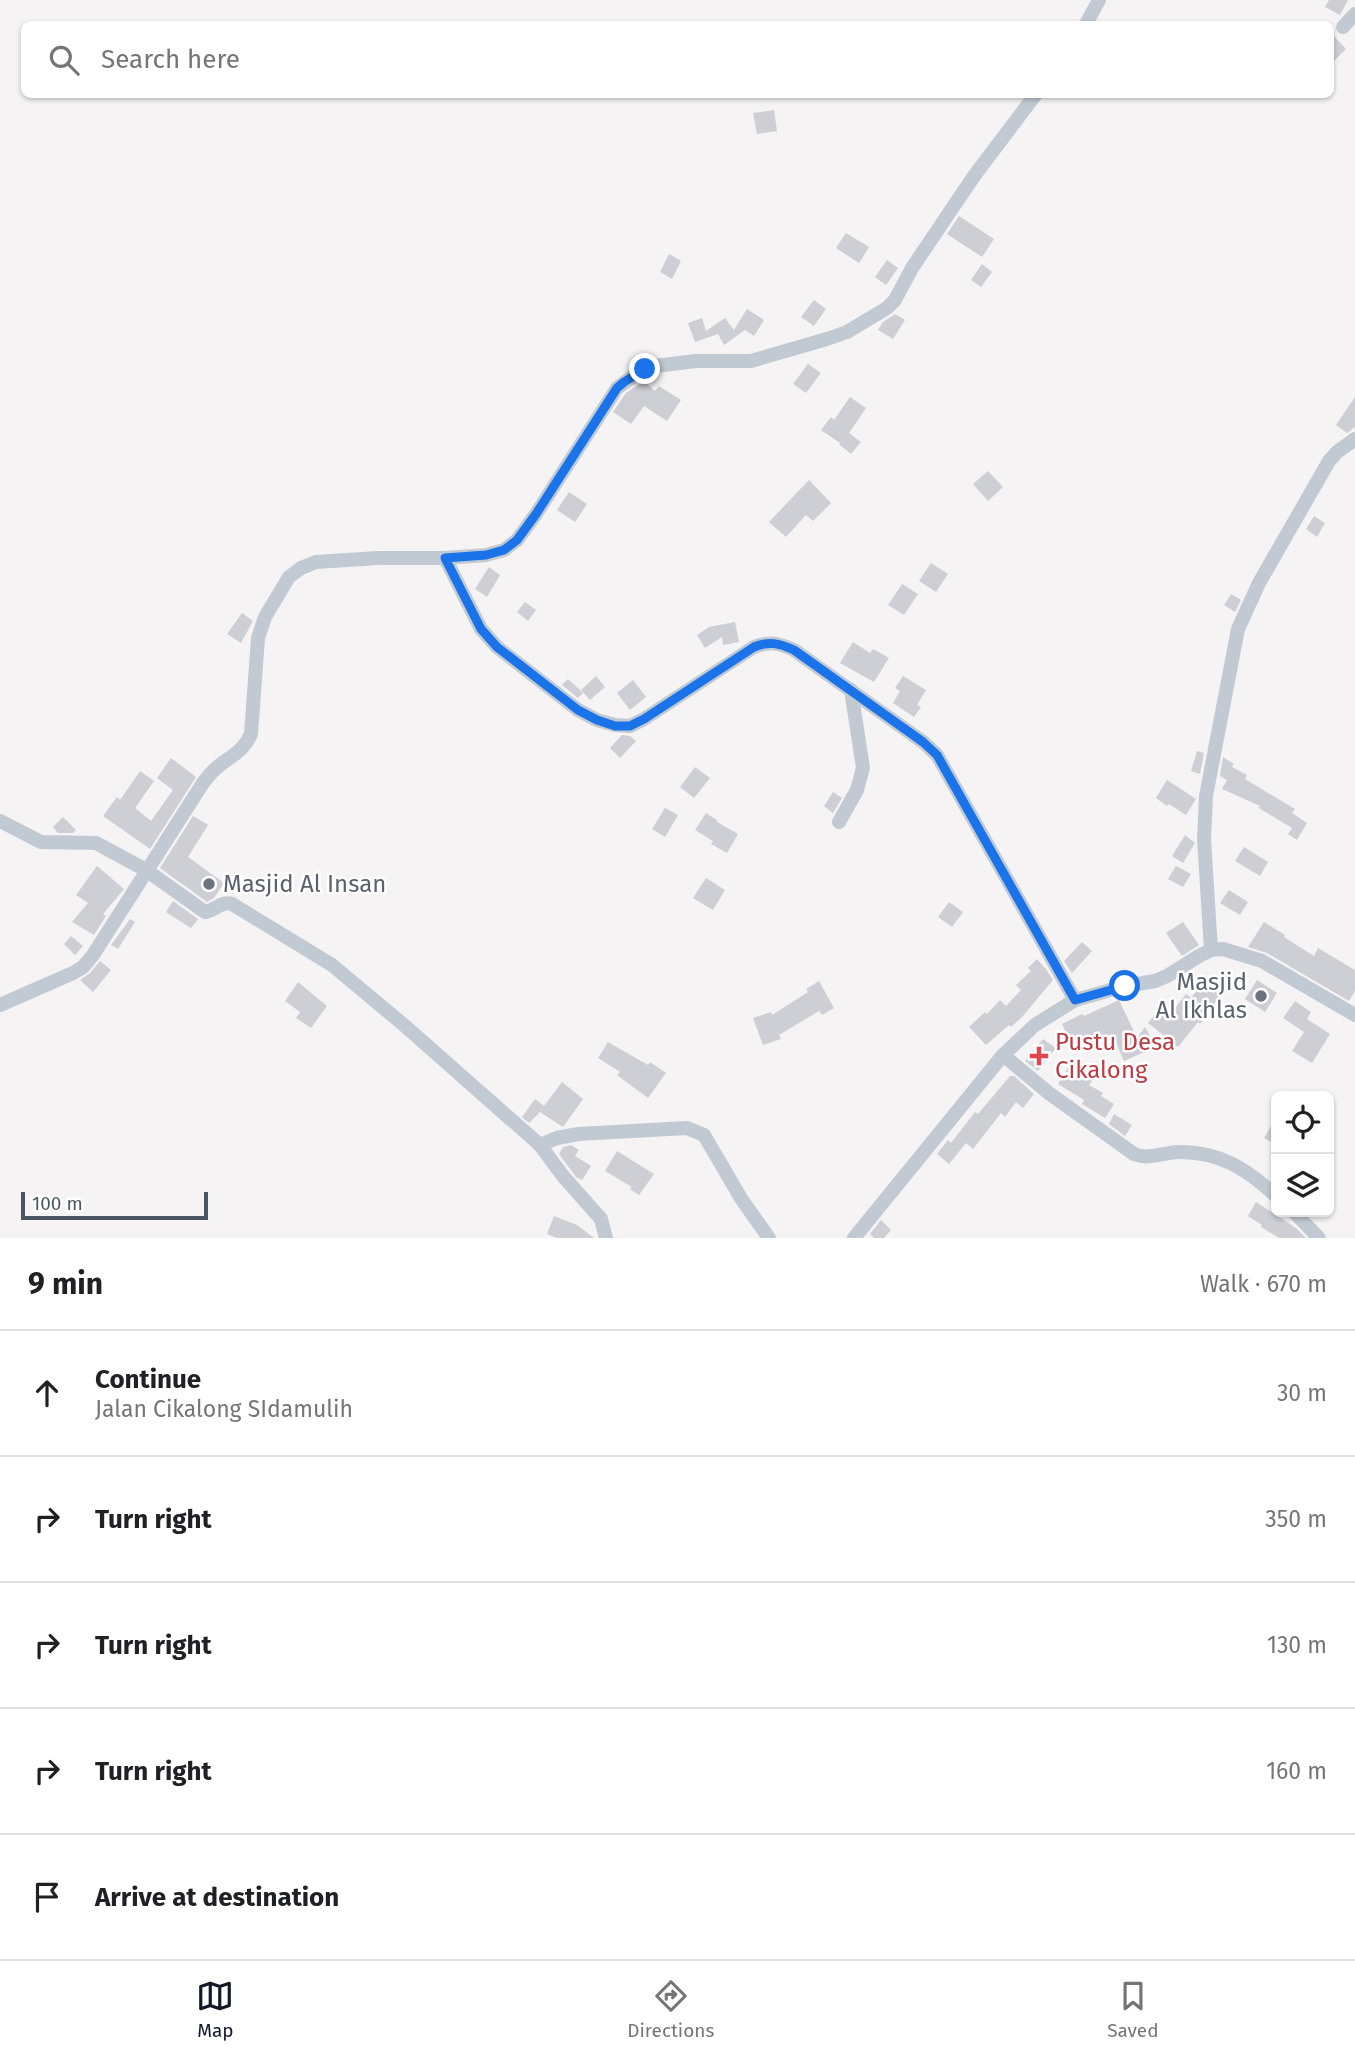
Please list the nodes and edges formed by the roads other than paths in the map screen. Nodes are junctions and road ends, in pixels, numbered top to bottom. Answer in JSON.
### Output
{"nodes":[{"id":1,"x":1099,"y":0,"type":"edge"},
{"id":2,"x":1355,"y":14,"type":"edge"},
{"id":3,"x":1088,"y":21,"type":"edge"},
{"id":4,"x":1343,"y":27,"type":"dead end"},
{"id":5,"x":1033,"y":98,"type":"edge"},
{"id":6,"x":1355,"y":439,"type":"edge"},
{"id":7,"x":445,"y":558,"type":"junction"},
{"id":8,"x":851,"y":690,"type":"junction"},
{"id":9,"x":0,"y":821,"type":"edge"},
{"id":10,"x":839,"y":822,"type":"dead end"},
{"id":11,"x":146,"y":870,"type":"junction"},
{"id":12,"x":1211,"y":950,"type":"junction"},
{"id":13,"x":1075,"y":1000,"type":"junction"},
{"id":14,"x":0,"y":1005,"type":"edge"},
{"id":15,"x":1355,"y":1015,"type":"edge"},
{"id":16,"x":1003,"y":1055,"type":"junction"},
{"id":17,"x":540,"y":1145,"type":"junction"},
{"id":18,"x":1271,"y":1192,"type":"edge"},
{"id":19,"x":1299,"y":1217,"type":"edge"},
{"id":20,"x":606,"y":1238,"type":"edge"},
{"id":21,"x":769,"y":1238,"type":"edge"},
{"id":22,"x":854,"y":1238,"type":"edge"},
{"id":23,"x":1319,"y":1238,"type":"edge"}],
"edges":[{"from":1,"to":3,"type":"street"},
{"from":2,"to":4,"type":"street"},
{"from":5,"to":7,"type":"street"},
{"from":6,"to":12,"type":"street"},
{"from":7,"to":8,"type":"street"},
{"from":7,"to":11,"type":"street"},
{"from":8,"to":10,"type":"street"},
{"from":8,"to":13,"type":"street"},
{"from":9,"to":11,"type":"street"},
{"from":11,"to":14,"type":"street"},
{"from":11,"to":17,"type":"street"},
{"from":12,"to":13,"type":"street"},
{"from":12,"to":15,"type":"street"},
{"from":13,"to":16,"type":"street"},
{"from":16,"to":18,"type":"street"},
{"from":16,"to":22,"type":"street"},
{"from":17,"to":20,"type":"street"},
{"from":17,"to":21,"type":"street"},
{"from":19,"to":23,"type":"street"}]}
